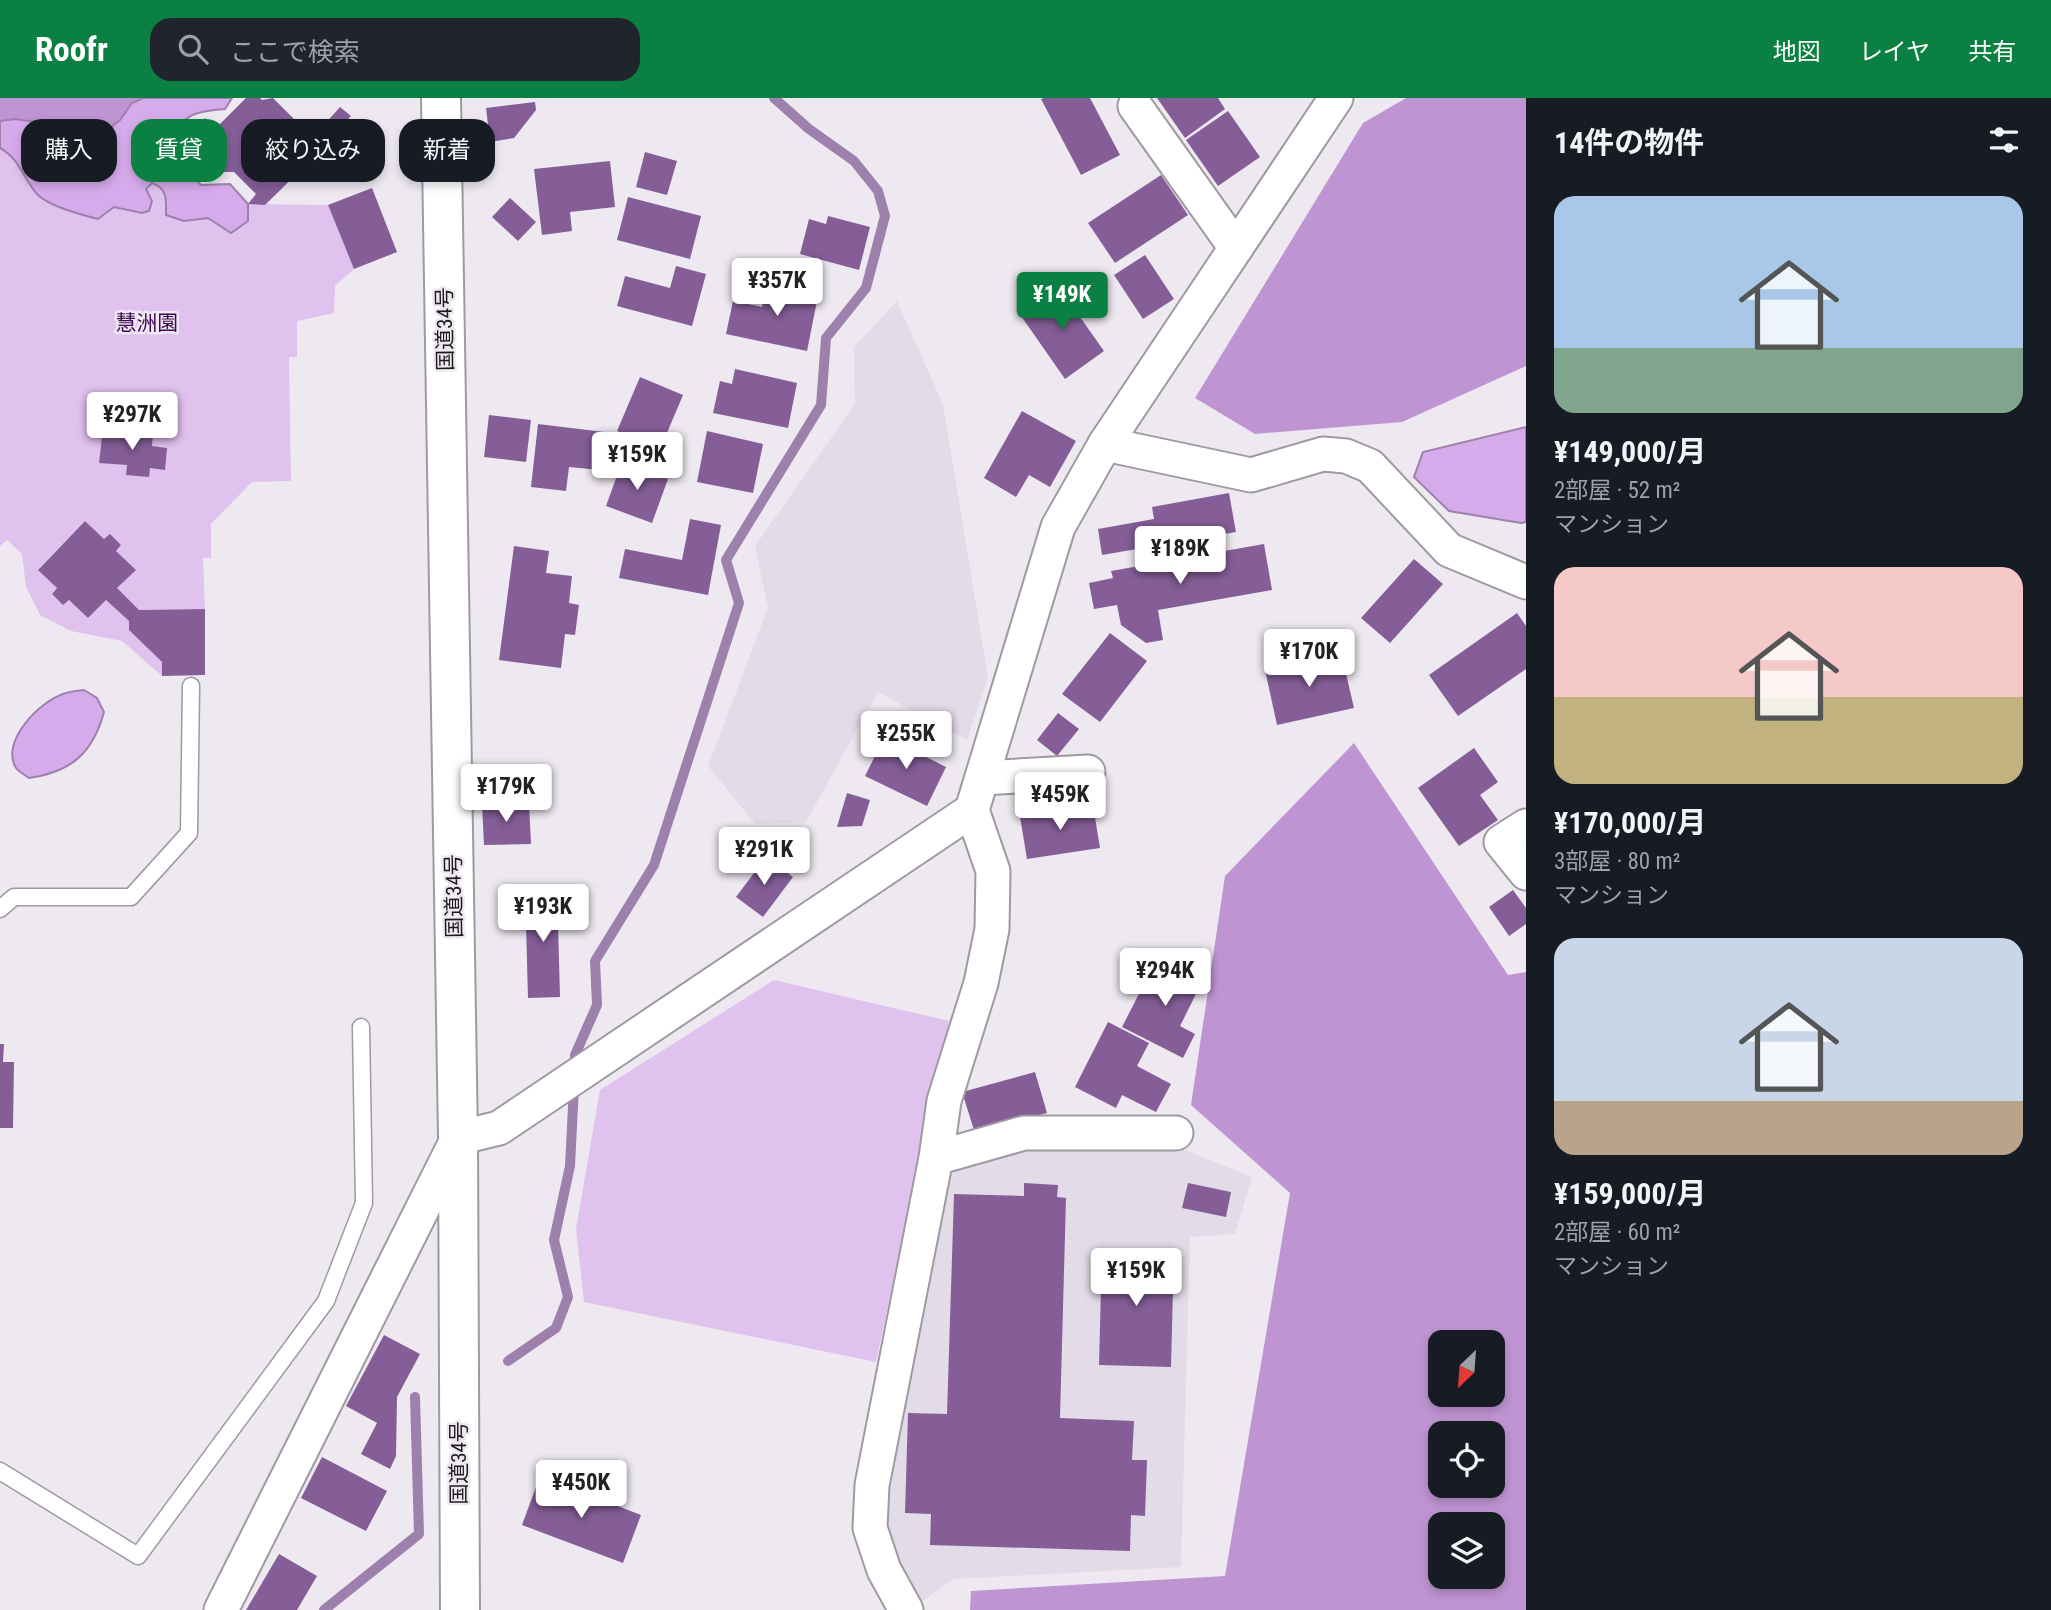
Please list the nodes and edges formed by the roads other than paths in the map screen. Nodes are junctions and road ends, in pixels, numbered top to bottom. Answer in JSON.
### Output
{"nodes":[{"id":1,"x":441,"y":98,"type":"edge"},
{"id":2,"x":1336,"y":98,"type":"edge"},
{"id":3,"x":1135,"y":106,"type":"dead end"},
{"id":4,"x":1236,"y":248,"type":"junction"},
{"id":5,"x":1105,"y":444,"type":"junction"},
{"id":6,"x":1526,"y":582,"type":"edge"},
{"id":7,"x":191,"y":686,"type":"dead end"},
{"id":8,"x":1088,"y":772,"type":"dead end"},
{"id":9,"x":982,"y":778,"type":"junction"},
{"id":10,"x":972,"y":810,"type":"junction"},
{"id":11,"x":1526,"y":826,"type":"edge"},
{"id":12,"x":1526,"y":873,"type":"edge"},
{"id":13,"x":0,"y":909,"type":"edge"},
{"id":14,"x":360,"y":1027,"type":"dead end"},
{"id":15,"x":1176,"y":1133,"type":"dead end"},
{"id":16,"x":458,"y":1138,"type":"junction"},
{"id":17,"x":936,"y":1158,"type":"junction"},
{"id":18,"x":0,"y":1471,"type":"edge"},
{"id":19,"x":221,"y":1610,"type":"edge"},
{"id":20,"x":460,"y":1610,"type":"edge"},
{"id":21,"x":906,"y":1610,"type":"edge"}],
"edges":[{"from":1,"to":16,"type":"highway","name":"国道34号"},
{"from":2,"to":4,"type":"street"},
{"from":3,"to":4,"type":"street"},
{"from":4,"to":5,"type":"street"},
{"from":5,"to":6,"type":"street"},
{"from":5,"to":9,"type":"street"},
{"from":7,"to":13,"type":"lane"},
{"from":8,"to":9,"type":"street"},
{"from":9,"to":10,"type":"street"},
{"from":10,"to":16,"type":"street"},
{"from":10,"to":17,"type":"street"},
{"from":11,"to":12,"type":"street"},
{"from":14,"to":18,"type":"lane"},
{"from":15,"to":17,"type":"street"},
{"from":16,"to":19,"type":"street"},
{"from":16,"to":20,"type":"highway","name":"国道34号"},
{"from":17,"to":21,"type":"street"}]}
